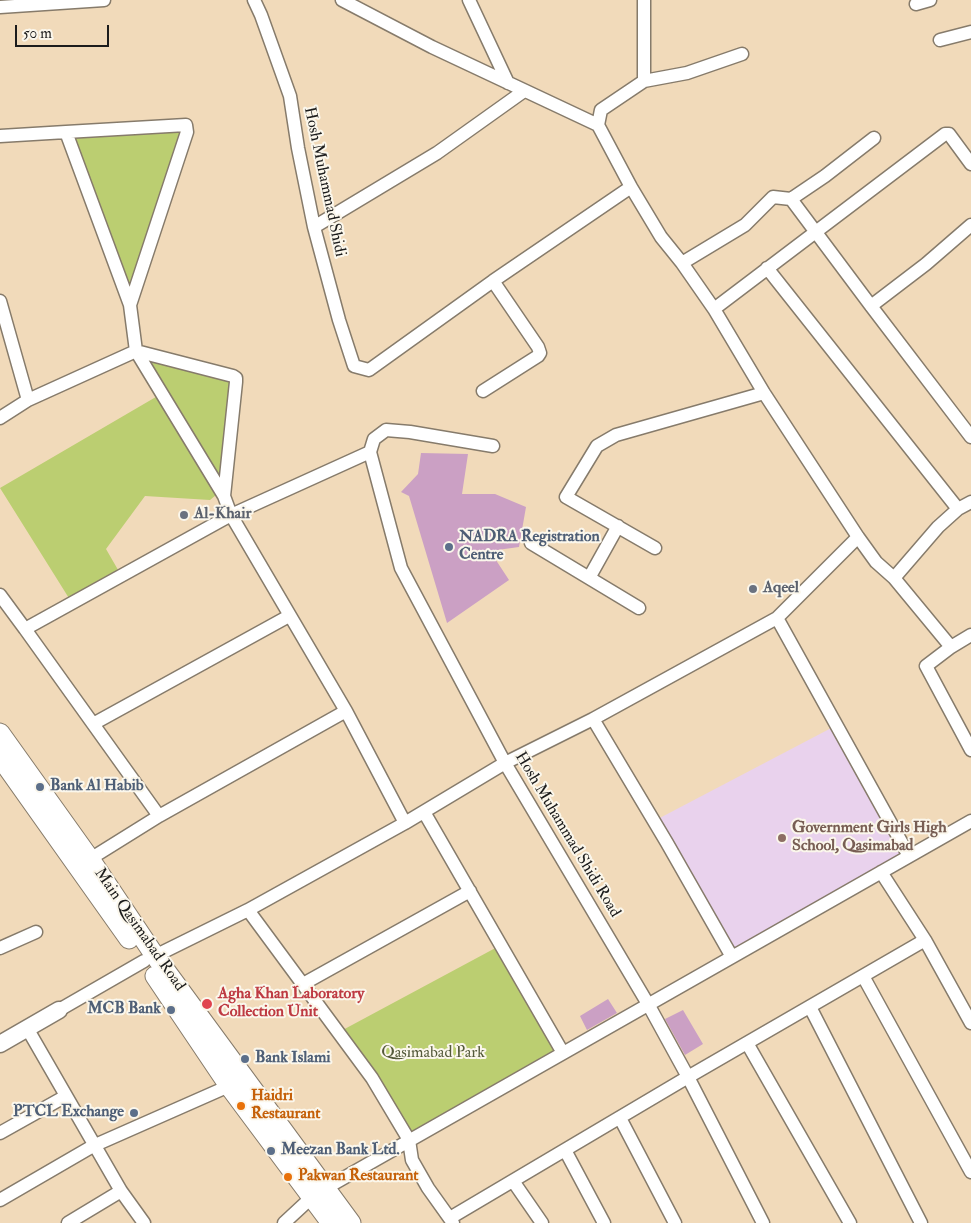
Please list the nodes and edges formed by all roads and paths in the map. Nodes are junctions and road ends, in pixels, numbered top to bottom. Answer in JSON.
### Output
{"nodes":[{"id":1,"x":104,"y":0,"type":"edge"},
{"id":2,"x":254,"y":0,"type":"edge"},
{"id":3,"x":342,"y":0,"type":"edge"},
{"id":4,"x":644,"y":0,"type":"edge"},
{"id":5,"x":930,"y":0,"type":"edge"},
{"id":6,"x":474,"y":2,"type":"edge"},
{"id":7,"x":916,"y":4,"type":"dead end"},
{"id":8,"x":0,"y":7,"type":"edge"},
{"id":9,"x":971,"y":32,"type":"edge"},
{"id":10,"x":940,"y":40,"type":"dead end"},
{"id":11,"x":742,"y":54,"type":"dead end"},
{"id":12,"x":644,"y":81,"type":"junction"},
{"id":13,"x":508,"y":83,"type":"junction"},
{"id":14,"x":524,"y":91,"type":"junction"},
{"id":15,"x":598,"y":125,"type":"junction"},
{"id":16,"x":66,"y":132,"type":"junction"},
{"id":17,"x":0,"y":136,"type":"edge"},
{"id":18,"x":874,"y":138,"type":"dead end"},
{"id":19,"x":967,"y":149,"type":"edge"},
{"id":20,"x":971,"y":164,"type":"edge"},
{"id":21,"x":631,"y":187,"type":"junction"},
{"id":22,"x":791,"y":199,"type":"junction"},
{"id":23,"x":971,"y":226,"type":"edge"},
{"id":24,"x":314,"y":228,"type":"junction"},
{"id":25,"x":816,"y":232,"type":"junction"},
{"id":26,"x":682,"y":263,"type":"junction"},
{"id":27,"x":767,"y":268,"type":"junction"},
{"id":28,"x":493,"y":281,"type":"junction"},
{"id":29,"x":0,"y":301,"type":"edge"},
{"id":30,"x":130,"y":306,"type":"junction"},
{"id":31,"x":870,"y":306,"type":"junction"},
{"id":32,"x":714,"y":309,"type":"junction"},
{"id":33,"x":136,"y":351,"type":"junction"},
{"id":34,"x":483,"y":391,"type":"dead end"},
{"id":35,"x":764,"y":393,"type":"junction"},
{"id":36,"x":28,"y":400,"type":"junction"},
{"id":37,"x":0,"y":418,"type":"edge"},
{"id":38,"x":971,"y":437,"type":"edge"},
{"id":39,"x":493,"y":446,"type":"dead end"},
{"id":40,"x":370,"y":452,"type":"junction"},
{"id":41,"x":224,"y":496,"type":"junction"},
{"id":42,"x":971,"y":502,"type":"edge"},
{"id":43,"x":958,"y":509,"type":"junction"},
{"id":44,"x":231,"y":515,"type":"junction"},
{"id":45,"x":618,"y":526,"type":"junction"},
{"id":46,"x":858,"y":537,"type":"junction"},
{"id":47,"x":531,"y":544,"type":"dead end"},
{"id":48,"x":655,"y":548,"type":"dead end"},
{"id":49,"x":590,"y":578,"type":"junction"},
{"id":50,"x":894,"y":578,"type":"junction"},
{"id":51,"x":0,"y":595,"type":"edge"},
{"id":52,"x":640,"y":608,"type":"dead end"},
{"id":53,"x":289,"y":616,"type":"junction"},
{"id":54,"x":777,"y":618,"type":"junction"},
{"id":55,"x":25,"y":629,"type":"junction"},
{"id":56,"x":971,"y":635,"type":"edge"},
{"id":57,"x":951,"y":647,"type":"junction"},
{"id":58,"x":346,"y":711,"type":"junction"},
{"id":59,"x":593,"y":719,"type":"junction"},
{"id":60,"x":93,"y":724,"type":"junction"},
{"id":61,"x":0,"y":733,"type":"edge"},
{"id":62,"x":971,"y":750,"type":"edge"},
{"id":63,"x":0,"y":757,"type":"edge"},
{"id":64,"x":505,"y":763,"type":"junction"},
{"id":65,"x":424,"y":812,"type":"junction"},
{"id":66,"x":159,"y":816,"type":"junction"},
{"id":67,"x":971,"y":821,"type":"edge"},
{"id":68,"x":405,"y":823,"type":"junction"},
{"id":69,"x":910,"y":856,"type":"junction"},
{"id":70,"x":90,"y":860,"type":"junction"},
{"id":71,"x":881,"y":872,"type":"junction"},
{"id":72,"x":470,"y":891,"type":"junction"},
{"id":73,"x":248,"y":910,"type":"junction"},
{"id":74,"x":36,"y":932,"type":"dead end"},
{"id":75,"x":925,"y":940,"type":"junction"},
{"id":76,"x":0,"y":948,"type":"edge"},
{"id":77,"x":732,"y":957,"type":"junction"},
{"id":78,"x":150,"y":958,"type":"junction"},
{"id":79,"x":863,"y":976,"type":"junction"},
{"id":80,"x":303,"y":984,"type":"junction"},
{"id":81,"x":648,"y":1004,"type":"junction"},
{"id":82,"x":810,"y":1007,"type":"junction"},
{"id":83,"x":59,"y":1010,"type":"joint"},
{"id":84,"x":971,"y":1024,"type":"edge"},
{"id":85,"x":27,"y":1028,"type":"junction"},
{"id":86,"x":747,"y":1043,"type":"junction"},
{"id":87,"x":0,"y":1044,"type":"edge"},
{"id":88,"x":563,"y":1053,"type":"junction"},
{"id":89,"x":688,"y":1077,"type":"junction"},
{"id":90,"x":229,"y":1086,"type":"junction"},
{"id":91,"x":66,"y":1096,"type":"junction"},
{"id":92,"x":620,"y":1118,"type":"junction"},
{"id":93,"x":0,"y":1133,"type":"edge"},
{"id":94,"x":409,"y":1140,"type":"junction"},
{"id":95,"x":94,"y":1146,"type":"junction"},
{"id":96,"x":565,"y":1150,"type":"junction"},
{"id":97,"x":971,"y":1172,"type":"edge"},
{"id":98,"x":513,"y":1181,"type":"junction"},
{"id":99,"x":121,"y":1192,"type":"junction"},
{"id":100,"x":319,"y":1193,"type":"junction"},
{"id":101,"x":0,"y":1200,"type":"edge"},
{"id":102,"x":452,"y":1221,"type":"edge"},
{"id":103,"x":68,"y":1223,"type":"edge"},
{"id":104,"x":144,"y":1223,"type":"edge"},
{"id":105,"x":284,"y":1223,"type":"edge"},
{"id":106,"x":331,"y":1223,"type":"edge"},
{"id":107,"x":351,"y":1223,"type":"edge"},
{"id":108,"x":542,"y":1223,"type":"edge"},
{"id":109,"x":604,"y":1223,"type":"edge"},
{"id":110,"x":675,"y":1223,"type":"edge"},
{"id":111,"x":763,"y":1223,"type":"edge"},
{"id":112,"x":850,"y":1223,"type":"edge"},
{"id":113,"x":921,"y":1223,"type":"edge"}],
"edges":[{"from":1,"to":8,"type":"street"},
{"from":2,"to":24,"type":"street","name":"Hosh Muhammad Shidi"},
{"from":3,"to":13,"type":"street"},
{"from":4,"to":12,"type":"street"},
{"from":5,"to":7,"type":"street"},
{"from":6,"to":13,"type":"street"},
{"from":9,"to":10,"type":"street"},
{"from":11,"to":12,"type":"street"},
{"from":12,"to":15,"type":"street"},
{"from":13,"to":14,"type":"street"},
{"from":14,"to":15,"type":"street"},
{"from":14,"to":24,"type":"street"},
{"from":15,"to":21,"type":"street"},
{"from":16,"to":17,"type":"street"},
{"from":16,"to":30,"type":"street"},
{"from":16,"to":30,"type":"street"},
{"from":18,"to":22,"type":"street"},
{"from":19,"to":20,"type":"street"},
{"from":19,"to":25,"type":"street"},
{"from":21,"to":26,"type":"street"},
{"from":21,"to":28,"type":"street"},
{"from":22,"to":25,"type":"street"},
{"from":22,"to":26,"type":"street"},
{"from":23,"to":31,"type":"street"},
{"from":24,"to":28,"type":"street","name":"Hosh Muhammad Shidi"},
{"from":25,"to":27,"type":"street"},
{"from":25,"to":31,"type":"street"},
{"from":26,"to":32,"type":"street"},
{"from":27,"to":32,"type":"street"},
{"from":27,"to":43,"type":"street"},
{"from":28,"to":34,"type":"street"},
{"from":29,"to":36,"type":"street"},
{"from":30,"to":33,"type":"street"},
{"from":31,"to":38,"type":"street"},
{"from":32,"to":35,"type":"street"},
{"from":33,"to":36,"type":"street"},
{"from":33,"to":41,"type":"street"},
{"from":33,"to":41,"type":"street"},
{"from":35,"to":45,"type":"street"},
{"from":35,"to":46,"type":"street"},
{"from":36,"to":37,"type":"street"},
{"from":39,"to":40,"type":"street"},
{"from":40,"to":44,"type":"street"},
{"from":40,"to":64,"type":"street","name":"Hosh Muhammad Shidi Road"},
{"from":41,"to":44,"type":"street"},
{"from":42,"to":43,"type":"street"},
{"from":43,"to":50,"type":"street"},
{"from":44,"to":53,"type":"street"},
{"from":44,"to":55,"type":"street"},
{"from":45,"to":48,"type":"street"},
{"from":45,"to":49,"type":"street"},
{"from":46,"to":50,"type":"street"},
{"from":46,"to":54,"type":"street"},
{"from":47,"to":49,"type":"street"},
{"from":49,"to":52,"type":"street"},
{"from":50,"to":57,"type":"street"},
{"from":51,"to":55,"type":"street"},
{"from":53,"to":58,"type":"street"},
{"from":53,"to":60,"type":"street"},
{"from":54,"to":59,"type":"street"},
{"from":54,"to":69,"type":"street"},
{"from":55,"to":60,"type":"street"},
{"from":56,"to":57,"type":"street"},
{"from":57,"to":62,"type":"street"},
{"from":58,"to":66,"type":"street"},
{"from":58,"to":68,"type":"street"},
{"from":59,"to":64,"type":"street"},
{"from":59,"to":77,"type":"street"},
{"from":60,"to":66,"type":"street"},
{"from":61,"to":70,"type":"main road","name":"Main Qasimabad Road"},
{"from":63,"to":78,"type":"main road","name":"Main Qasimabad Road"},
{"from":64,"to":65,"type":"street"},
{"from":64,"to":81,"type":"street","name":"Hosh Muhammad Shidi Road"},
{"from":65,"to":68,"type":"street"},
{"from":65,"to":72,"type":"street"},
{"from":66,"to":70,"type":"street"},
{"from":67,"to":69,"type":"street"},
{"from":68,"to":73,"type":"street"},
{"from":69,"to":71,"type":"street"},
{"from":70,"to":78,"type":"main road","name":"Main Qasimabad Road"},
{"from":71,"to":75,"type":"street"},
{"from":71,"to":77,"type":"street"},
{"from":72,"to":80,"type":"street"},
{"from":72,"to":88,"type":"street"},
{"from":73,"to":78,"type":"street"},
{"from":73,"to":80,"type":"street"},
{"from":74,"to":76,"type":"street"},
{"from":75,"to":79,"type":"street"},
{"from":75,"to":84,"type":"street"},
{"from":77,"to":81,"type":"street"},
{"from":78,"to":83,"type":"street"},
{"from":78,"to":90,"type":"main road","name":"Main Qasimabad Road"},
{"from":78,"to":100,"type":"main road","name":"Main Qasimabad Road"},
{"from":79,"to":82,"type":"street"},
{"from":79,"to":97,"type":"street"},
{"from":80,"to":94,"type":"street"},
{"from":81,"to":88,"type":"street"},
{"from":81,"to":89,"type":"street","name":"Hosh Muhammad Shidi Road"},
{"from":82,"to":86,"type":"street"},
{"from":82,"to":113,"type":"street"},
{"from":83,"to":85,"type":"street"},
{"from":85,"to":87,"type":"street"},
{"from":85,"to":91,"type":"street"},
{"from":86,"to":89,"type":"street"},
{"from":86,"to":112,"type":"street"},
{"from":88,"to":94,"type":"street"},
{"from":89,"to":92,"type":"street"},
{"from":89,"to":111,"type":"street","name":"Hosh Muhammad Shidi Road"},
{"from":90,"to":95,"type":"street"},
{"from":90,"to":100,"type":"main road","name":"Main Qasimabad Road"},
{"from":91,"to":93,"type":"street"},
{"from":91,"to":95,"type":"street"},
{"from":92,"to":96,"type":"street"},
{"from":92,"to":110,"type":"street"},
{"from":94,"to":100,"type":"street"},
{"from":94,"to":102,"type":"street"},
{"from":95,"to":99,"type":"street"},
{"from":95,"to":101,"type":"street"},
{"from":96,"to":98,"type":"street"},
{"from":96,"to":109,"type":"street"},
{"from":98,"to":102,"type":"street"},
{"from":98,"to":108,"type":"street"},
{"from":99,"to":103,"type":"street"},
{"from":99,"to":104,"type":"street"},
{"from":100,"to":105,"type":"street"},
{"from":100,"to":106,"type":"main road","name":"Main Qasimabad Road"},
{"from":100,"to":107,"type":"main road","name":"Main Qasimabad Road"}]}
